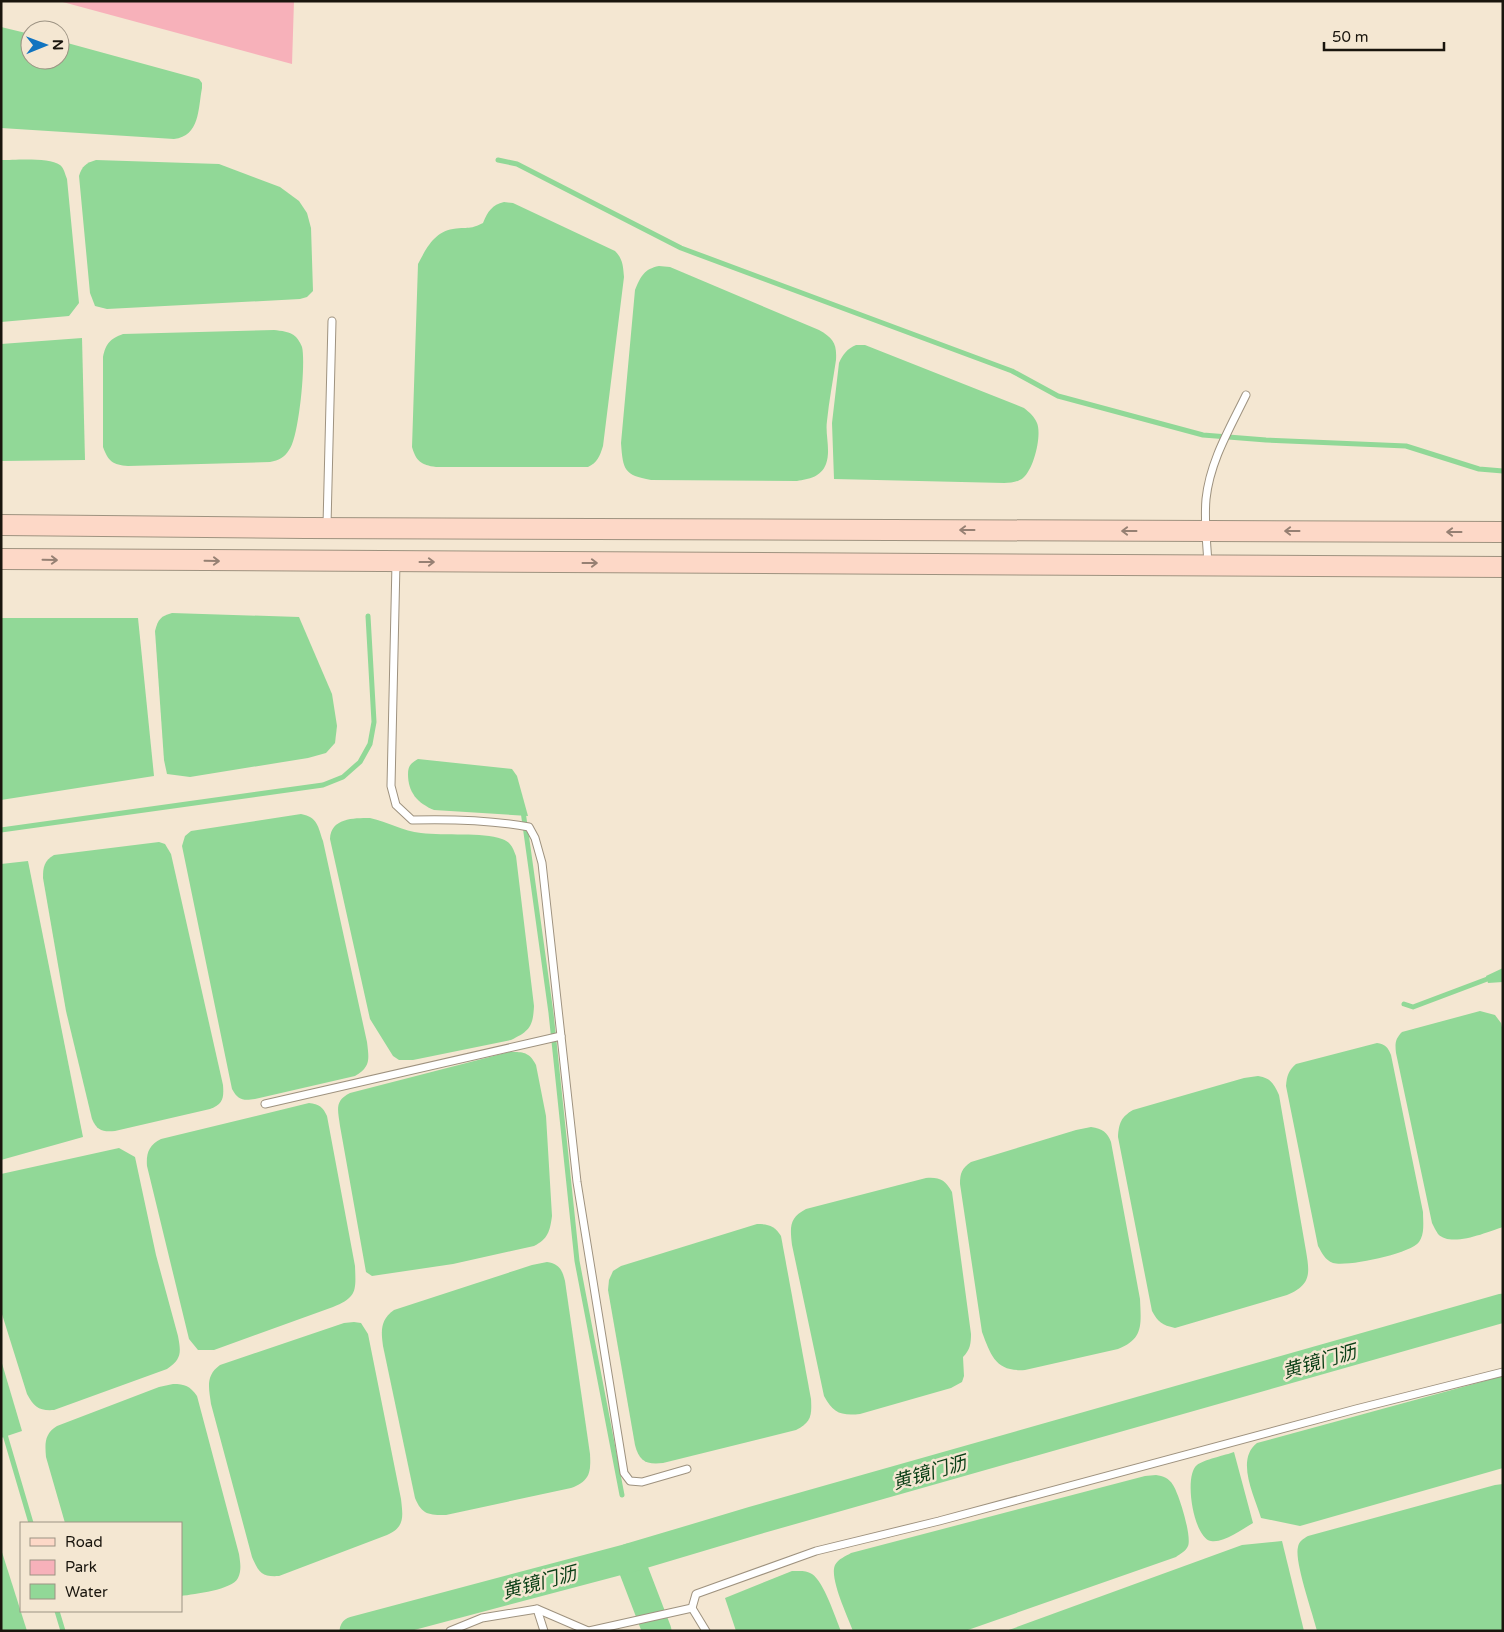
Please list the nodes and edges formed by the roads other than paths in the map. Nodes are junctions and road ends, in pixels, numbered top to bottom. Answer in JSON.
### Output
{"nodes":[{"id":1,"x":332,"y":321,"type":"dead end"},
{"id":2,"x":1246,"y":395,"type":"dead end"},
{"id":3,"x":1,"y":525,"type":"edge"},
{"id":4,"x":327,"y":528,"type":"junction"},
{"id":5,"x":1206,"y":531,"type":"junction"},
{"id":6,"x":1503,"y":532,"type":"edge"},
{"id":7,"x":1,"y":559,"type":"edge"},
{"id":8,"x":396,"y":562,"type":"junction"},
{"id":9,"x":1208,"y":565,"type":"junction"},
{"id":10,"x":1503,"y":566,"type":"edge"},
{"id":11,"x":561,"y":1036,"type":"junction"},
{"id":12,"x":265,"y":1104,"type":"dead end"},
{"id":13,"x":1503,"y":1372,"type":"edge"},
{"id":14,"x":687,"y":1469,"type":"dead end"},
{"id":15,"x":692,"y":1608,"type":"junction"},
{"id":16,"x":537,"y":1609,"type":"junction"},
{"id":17,"x":450,"y":1631,"type":"edge"},
{"id":18,"x":544,"y":1631,"type":"edge"},
{"id":19,"x":589,"y":1631,"type":"edge"},
{"id":20,"x":706,"y":1631,"type":"edge"}],
"edges":[{"from":1,"to":4,"type":"lane"},
{"from":2,"to":5,"type":"lane"},
{"from":3,"to":4,"type":"main road"},
{"from":5,"to":4,"type":"main road","one_way":true},
{"from":6,"to":5,"type":"main road","one_way":true},
{"from":5,"to":9,"type":"lane"},
{"from":7,"to":8,"type":"main road","one_way":true},
{"from":8,"to":9,"type":"main road","one_way":true},
{"from":8,"to":11,"type":"lane"},
{"from":9,"to":10,"type":"main road"},
{"from":11,"to":12,"type":"lane"},
{"from":11,"to":14,"type":"lane"},
{"from":13,"to":15,"type":"lane"},
{"from":15,"to":19,"type":"lane"},
{"from":15,"to":20,"type":"lane"},
{"from":16,"to":17,"type":"lane"},
{"from":16,"to":18,"type":"lane"},
{"from":16,"to":19,"type":"lane"}]}
